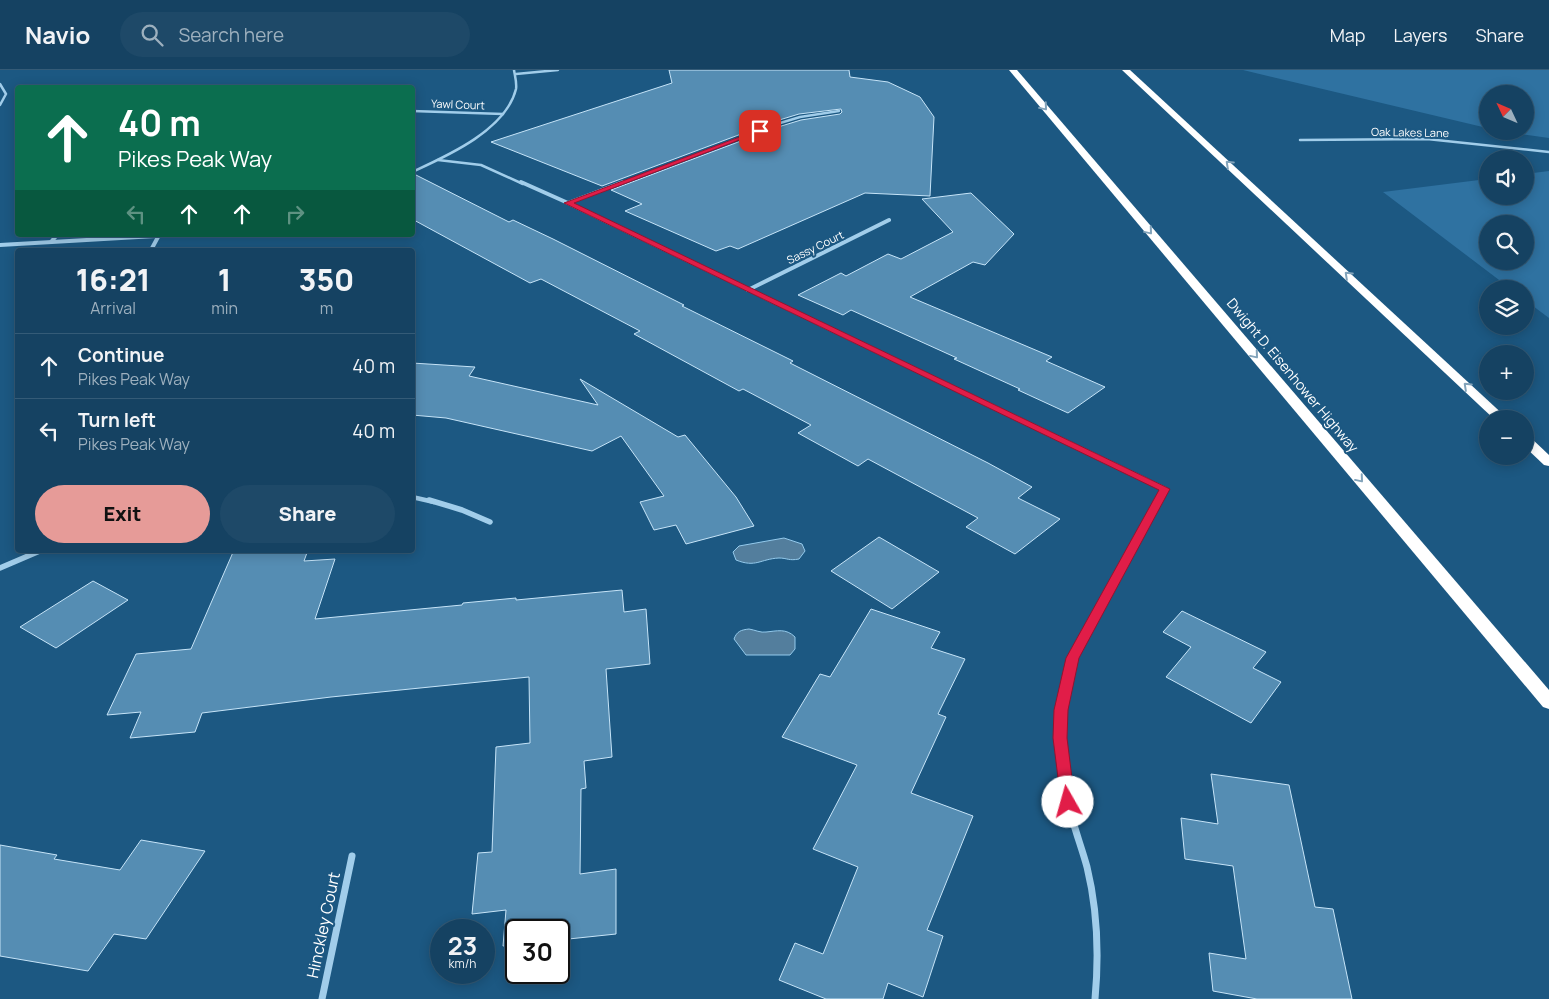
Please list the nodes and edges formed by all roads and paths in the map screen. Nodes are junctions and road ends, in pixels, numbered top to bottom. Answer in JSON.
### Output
{"nodes":[{"id":1,"x":558,"y":70,"type":"edge"},
{"id":2,"x":1013,"y":70,"type":"edge"},
{"id":3,"x":1126,"y":70,"type":"edge"},
{"id":4,"x":515,"y":72,"type":"edge"},
{"id":5,"x":0,"y":84,"type":"edge"},
{"id":6,"x":0,"y":105,"type":"edge"},
{"id":7,"x":415,"y":111,"type":"edge"},
{"id":8,"x":840,"y":111,"type":"dead end"},
{"id":9,"x":503,"y":114,"type":"junction"},
{"id":10,"x":1300,"y":140,"type":"dead end"},
{"id":11,"x":1549,"y":152,"type":"edge"},
{"id":12,"x":438,"y":160,"type":"junction"},
{"id":13,"x":415,"y":171,"type":"edge"},
{"id":14,"x":568,"y":203,"type":"junction"},
{"id":15,"x":889,"y":220,"type":"dead end"},
{"id":16,"x":55,"y":237,"type":"edge"},
{"id":17,"x":158,"y":237,"type":"joint"},
{"id":18,"x":51,"y":242,"type":"junction"},
{"id":19,"x":0,"y":245,"type":"edge"},
{"id":20,"x":152,"y":248,"type":"edge"},
{"id":21,"x":748,"y":290,"type":"junction"},
{"id":22,"x":1492,"y":410,"type":"edge"},
{"id":23,"x":1534,"y":448,"type":"edge"},
{"id":24,"x":1549,"y":462,"type":"edge"},
{"id":25,"x":415,"y":497,"type":"edge"},
{"id":26,"x":490,"y":522,"type":"dead end"},
{"id":27,"x":35,"y":553,"type":"edge"},
{"id":28,"x":0,"y":568,"type":"edge"},
{"id":29,"x":1549,"y":702,"type":"edge"},
{"id":30,"x":352,"y":856,"type":"dead end"},
{"id":31,"x":322,"y":999,"type":"edge"},
{"id":32,"x":1095,"y":999,"type":"edge"}],
"edges":[{"from":1,"to":4,"type":"street"},
{"from":2,"to":29,"type":"highway","name":"Dwight D. Eisenhower Highway","one_way":true},
{"from":22,"to":3,"type":"highway","one_way":true},
{"from":4,"to":9,"type":"street"},
{"from":5,"to":6,"type":"street"},
{"from":7,"to":9,"type":"street","name":"Yawl Court"},
{"from":8,"to":14,"type":"street"},
{"from":9,"to":12,"type":"street"},
{"from":10,"to":11,"type":"street","name":"Oak Lakes Lane"},
{"from":12,"to":13,"type":"street"},
{"from":12,"to":14,"type":"street"},
{"from":14,"to":21,"type":"street"},
{"from":15,"to":21,"type":"street","name":"Sassy Court"},
{"from":16,"to":18,"type":"street"},
{"from":17,"to":18,"type":"street"},
{"from":17,"to":20,"type":"street"},
{"from":18,"to":19,"type":"street"},
{"from":21,"to":32,"type":"street"},
{"from":23,"to":24,"type":"highway"},
{"from":25,"to":26,"type":"street"},
{"from":27,"to":28,"type":"street"},
{"from":30,"to":31,"type":"street","name":"Hinckley Court"}]}
